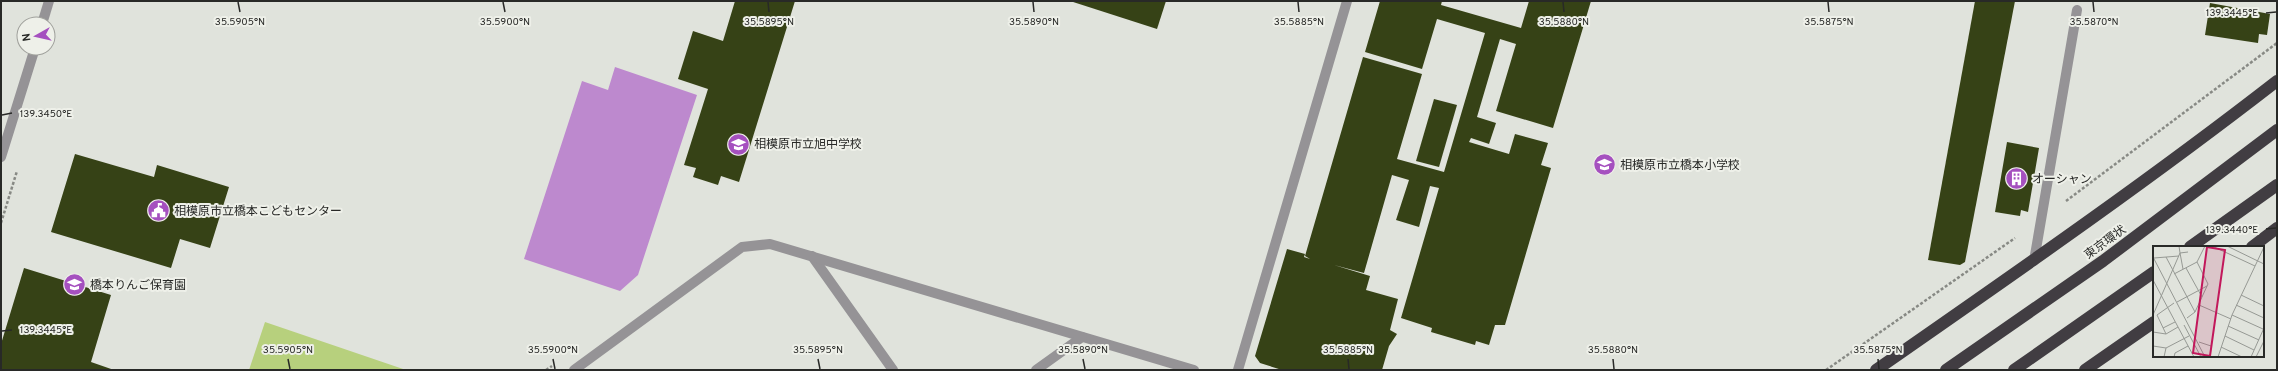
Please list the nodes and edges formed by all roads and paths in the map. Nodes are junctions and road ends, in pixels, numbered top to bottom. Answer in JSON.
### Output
{"nodes":[{"id":1,"x":49,"y":1,"type":"edge"},
{"id":2,"x":1347,"y":1,"type":"edge"},
{"id":3,"x":2077,"y":10,"type":"dead end"},
{"id":4,"x":44,"y":16,"type":"edge"},
{"id":5,"x":33,"y":56,"type":"edge"},
{"id":6,"x":2277,"y":81,"type":"edge"},
{"id":7,"x":2277,"y":130,"type":"edge"},
{"id":8,"x":1,"y":157,"type":"edge"},
{"id":9,"x":2277,"y":185,"type":"edge"},
{"id":10,"x":2277,"y":228,"type":"edge"},
{"id":11,"x":2191,"y":246,"type":"edge"},
{"id":12,"x":2253,"y":246,"type":"edge"},
{"id":13,"x":812,"y":256,"type":"junction"},
{"id":14,"x":2034,"y":261,"type":"junction"},
{"id":15,"x":2153,"y":273,"type":"edge"},
{"id":16,"x":2153,"y":323,"type":"edge"},
{"id":17,"x":1082,"y":337,"type":"junction"},
{"id":18,"x":574,"y":370,"type":"edge"},
{"id":19,"x":893,"y":370,"type":"edge"},
{"id":20,"x":1036,"y":370,"type":"edge"},
{"id":21,"x":1194,"y":370,"type":"edge"},
{"id":22,"x":1238,"y":370,"type":"edge"},
{"id":23,"x":1876,"y":370,"type":"edge"},
{"id":24,"x":1946,"y":370,"type":"edge"},
{"id":25,"x":2014,"y":370,"type":"edge"},
{"id":26,"x":2085,"y":370,"type":"edge"}],
"edges":[{"from":1,"to":4,"type":"street"},
{"from":2,"to":22,"type":"street"},
{"from":3,"to":14,"type":"street"},
{"from":5,"to":8,"type":"street"},
{"from":6,"to":14,"type":"highway"},
{"from":7,"to":24,"type":"highway","name":"東京環状"},
{"from":9,"to":11,"type":"highway"},
{"from":10,"to":12,"type":"highway"},
{"from":13,"to":17,"type":"street"},
{"from":13,"to":18,"type":"street"},
{"from":13,"to":19,"type":"street"},
{"from":14,"to":23,"type":"highway"},
{"from":15,"to":25,"type":"highway"},
{"from":16,"to":26,"type":"highway"},
{"from":17,"to":20,"type":"street"},
{"from":17,"to":21,"type":"street"}]}
